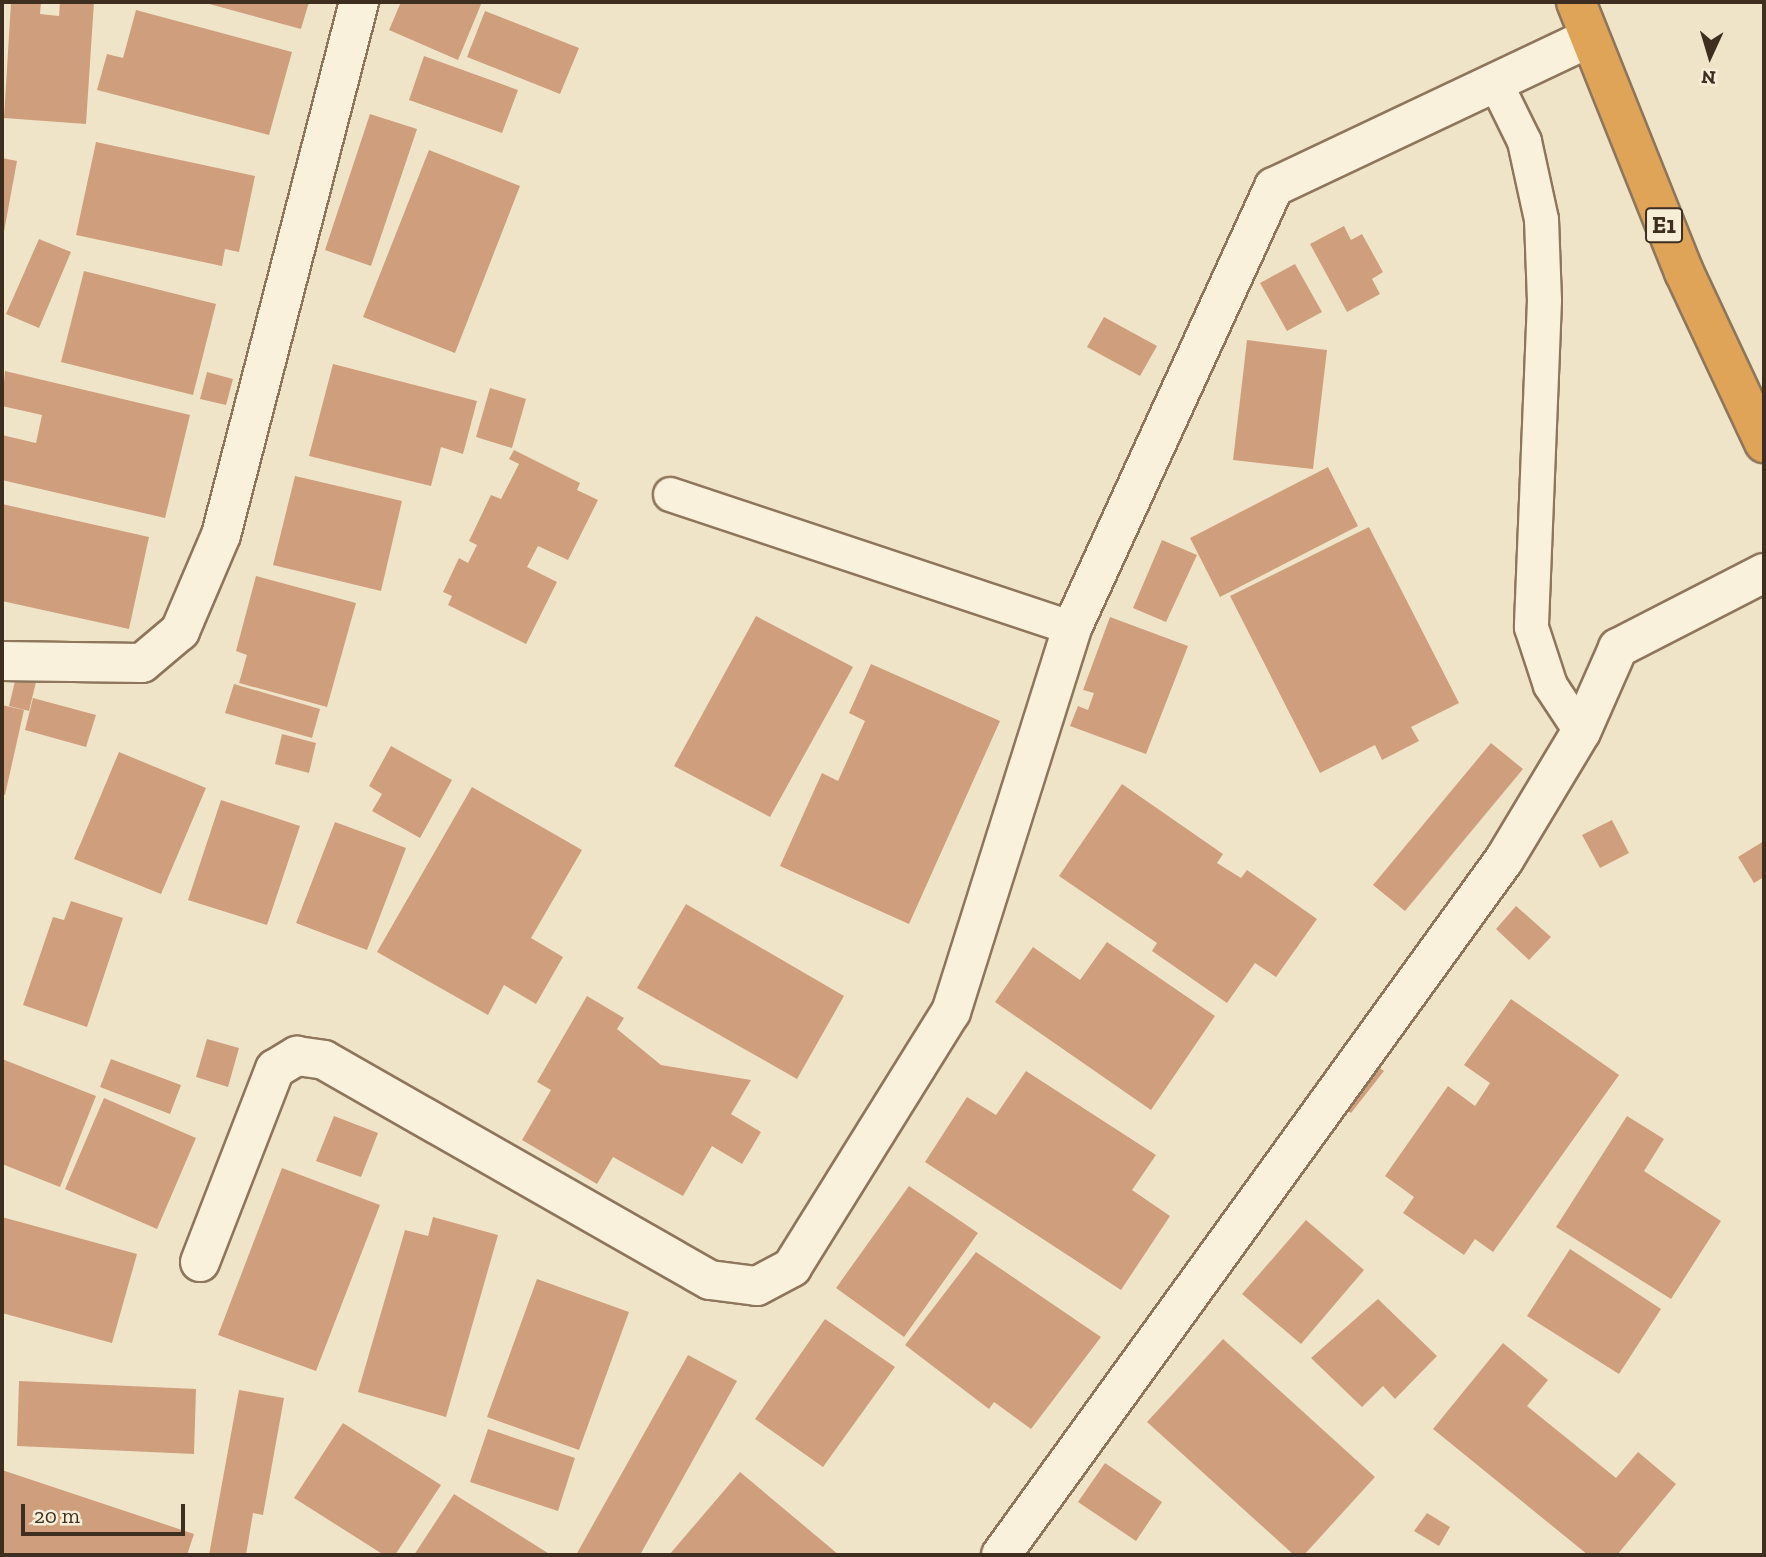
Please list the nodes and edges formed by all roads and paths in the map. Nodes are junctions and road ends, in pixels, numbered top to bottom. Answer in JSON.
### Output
{"nodes":[{"id":1,"x":359,"y":2,"type":"edge"},
{"id":2,"x":1576,"y":2,"type":"edge"},
{"id":3,"x":1589,"y":38,"type":"junction"},
{"id":4,"x":1495,"y":82,"type":"junction"},
{"id":5,"x":1764,"y":443,"type":"edge"},
{"id":6,"x":670,"y":494,"type":"dead end"},
{"id":7,"x":1764,"y":573,"type":"edge"},
{"id":8,"x":1072,"y":628,"type":"junction"},
{"id":9,"x":2,"y":660,"type":"edge"},
{"id":10,"x":1581,"y":732,"type":"junction"},
{"id":11,"x":200,"y":1262,"type":"dead end"},
{"id":12,"x":1001,"y":1555,"type":"edge"}],
"edges":[{"from":1,"to":9,"type":"street"},
{"from":2,"to":3,"type":"highway","number":"E1"},
{"from":3,"to":4,"type":"street"},
{"from":3,"to":5,"type":"highway","number":"E1"},
{"from":4,"to":8,"type":"street"},
{"from":4,"to":10,"type":"lane"},
{"from":6,"to":8,"type":"lane"},
{"from":7,"to":10,"type":"street"},
{"from":8,"to":11,"type":"street"},
{"from":10,"to":12,"type":"street"}]}
